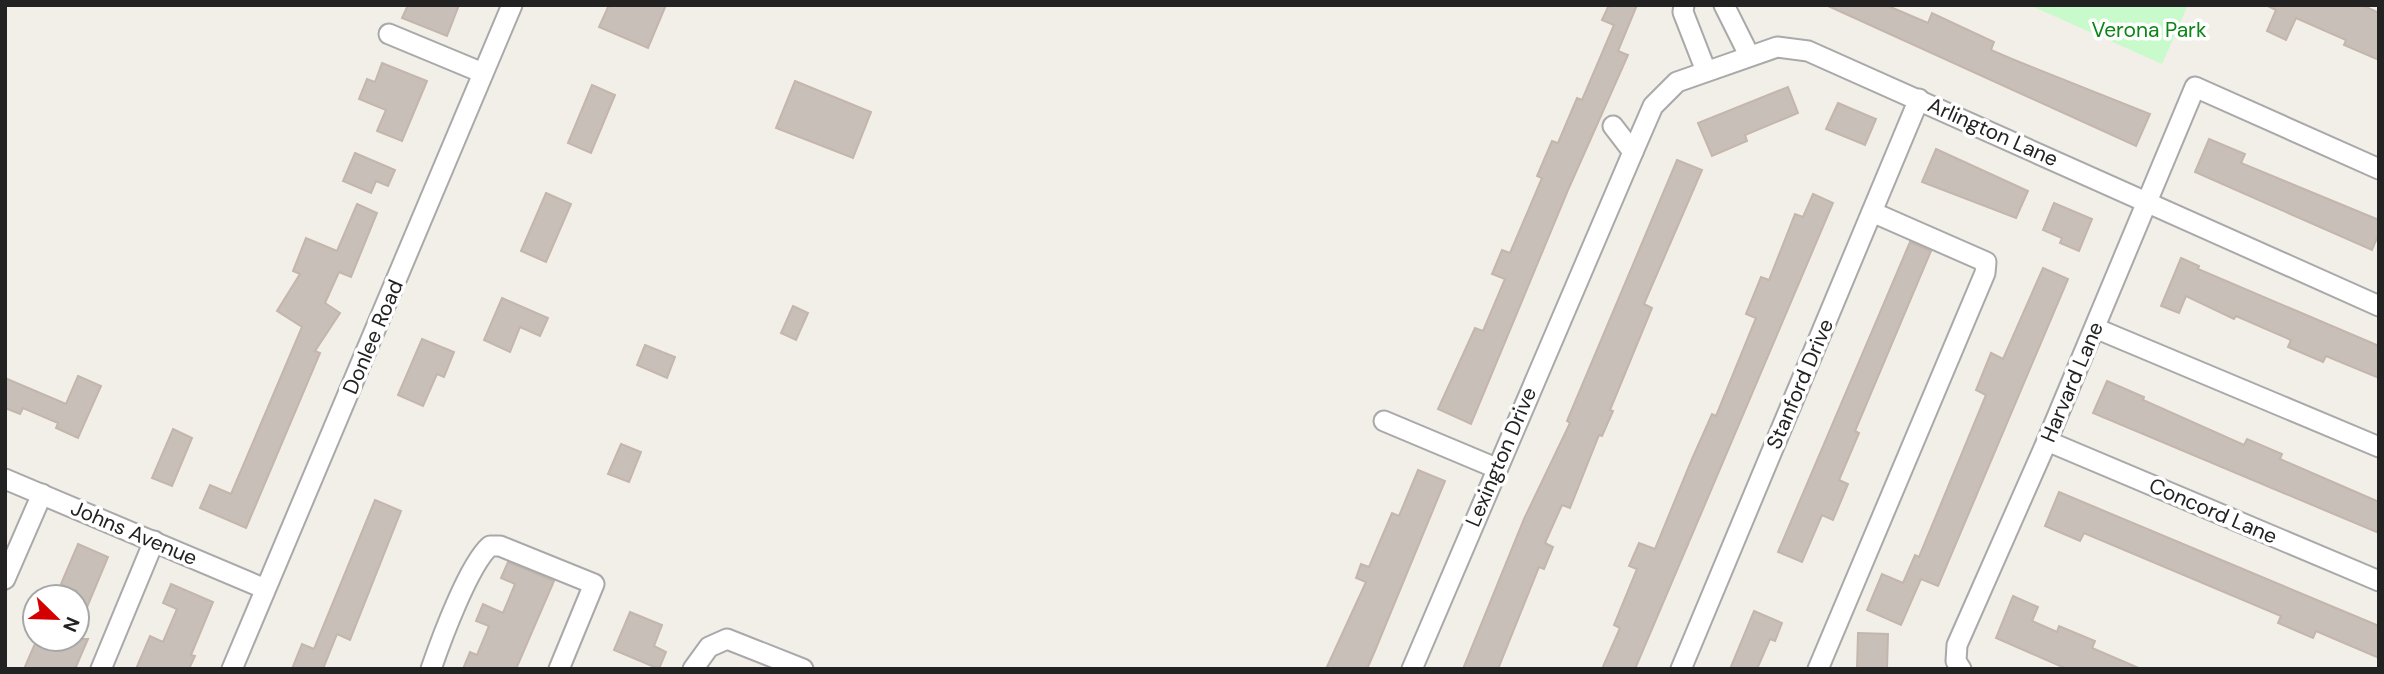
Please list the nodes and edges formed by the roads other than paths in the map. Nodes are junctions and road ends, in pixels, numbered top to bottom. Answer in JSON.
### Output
{"nodes":[{"id":1,"x":512,"y":5,"type":"edge"},
{"id":2,"x":1684,"y":5,"type":"edge"},
{"id":3,"x":1724,"y":5,"type":"edge"},
{"id":4,"x":389,"y":34,"type":"dead end"},
{"id":5,"x":1748,"y":55,"type":"junction"},
{"id":6,"x":1706,"y":71,"type":"junction"},
{"id":7,"x":484,"y":73,"type":"junction"},
{"id":8,"x":1919,"y":99,"type":"junction"},
{"id":9,"x":1613,"y":126,"type":"dead end"},
{"id":10,"x":1633,"y":152,"type":"junction"},
{"id":11,"x":2379,"y":169,"type":"edge"},
{"id":12,"x":2148,"y":202,"type":"junction"},
{"id":13,"x":1872,"y":212,"type":"junction"},
{"id":14,"x":1592,"y":246,"type":"joint"},
{"id":15,"x":2379,"y":306,"type":"edge"},
{"id":16,"x":2095,"y":328,"type":"junction"},
{"id":17,"x":1384,"y":421,"type":"dead end"},
{"id":18,"x":2047,"y":441,"type":"junction"},
{"id":19,"x":2379,"y":447,"type":"edge"},
{"id":20,"x":1496,"y":468,"type":"junction"},
{"id":21,"x":5,"y":479,"type":"edge"},
{"id":22,"x":42,"y":494,"type":"junction"},
{"id":23,"x":154,"y":541,"type":"junction"},
{"id":24,"x":5,"y":579,"type":"edge"},
{"id":25,"x":2379,"y":581,"type":"edge"},
{"id":26,"x":263,"y":588,"type":"junction"},
{"id":27,"x":101,"y":669,"type":"edge"},
{"id":28,"x":232,"y":669,"type":"edge"},
{"id":29,"x":430,"y":669,"type":"edge"},
{"id":30,"x":559,"y":669,"type":"edge"},
{"id":31,"x":693,"y":669,"type":"edge"},
{"id":32,"x":803,"y":669,"type":"edge"},
{"id":33,"x":1412,"y":669,"type":"edge"},
{"id":34,"x":1681,"y":669,"type":"edge"},
{"id":35,"x":1818,"y":669,"type":"edge"},
{"id":36,"x":1961,"y":669,"type":"edge"}],
"edges":[{"from":1,"to":7,"type":"street","name":"Donlee Road"},
{"from":2,"to":6,"type":"street"},
{"from":3,"to":5,"type":"street"},
{"from":4,"to":7,"type":"street"},
{"from":5,"to":6,"type":"street","name":"Arlington Lane"},
{"from":5,"to":8,"type":"street","name":"Arlington Lane"},
{"from":6,"to":10,"type":"street","name":"Arlington Lane"},
{"from":7,"to":26,"type":"street","name":"Donlee Road"},
{"from":8,"to":12,"type":"street","name":"Arlington Lane"},
{"from":8,"to":13,"type":"street","name":"Stanford Drive"},
{"from":9,"to":10,"type":"street"},
{"from":10,"to":14,"type":"street","name":"Arlington Lane"},
{"from":11,"to":12,"type":"street","name":"Harvard Lane"},
{"from":12,"to":15,"type":"street","name":"Arlington Lane"},
{"from":12,"to":16,"type":"street","name":"Harvard Lane"},
{"from":13,"to":34,"type":"street","name":"Stanford Drive"},
{"from":13,"to":35,"type":"street"},
{"from":14,"to":20,"type":"street","name":"Lexington Drive"},
{"from":16,"to":18,"type":"street","name":"Harvard Lane"},
{"from":16,"to":19,"type":"street"},
{"from":17,"to":20,"type":"street"},
{"from":18,"to":25,"type":"street","name":"Concord Lane"},
{"from":18,"to":36,"type":"street","name":"Harvard Lane"},
{"from":20,"to":33,"type":"street","name":"Lexington Drive"},
{"from":21,"to":22,"type":"street","name":"Johns Avenue"},
{"from":22,"to":23,"type":"street","name":"Johns Avenue"},
{"from":22,"to":24,"type":"street"},
{"from":23,"to":26,"type":"street","name":"Johns Avenue"},
{"from":23,"to":27,"type":"street"},
{"from":26,"to":28,"type":"street","name":"Donlee Road"},
{"from":29,"to":30,"type":"street"},
{"from":31,"to":32,"type":"street"}]}
